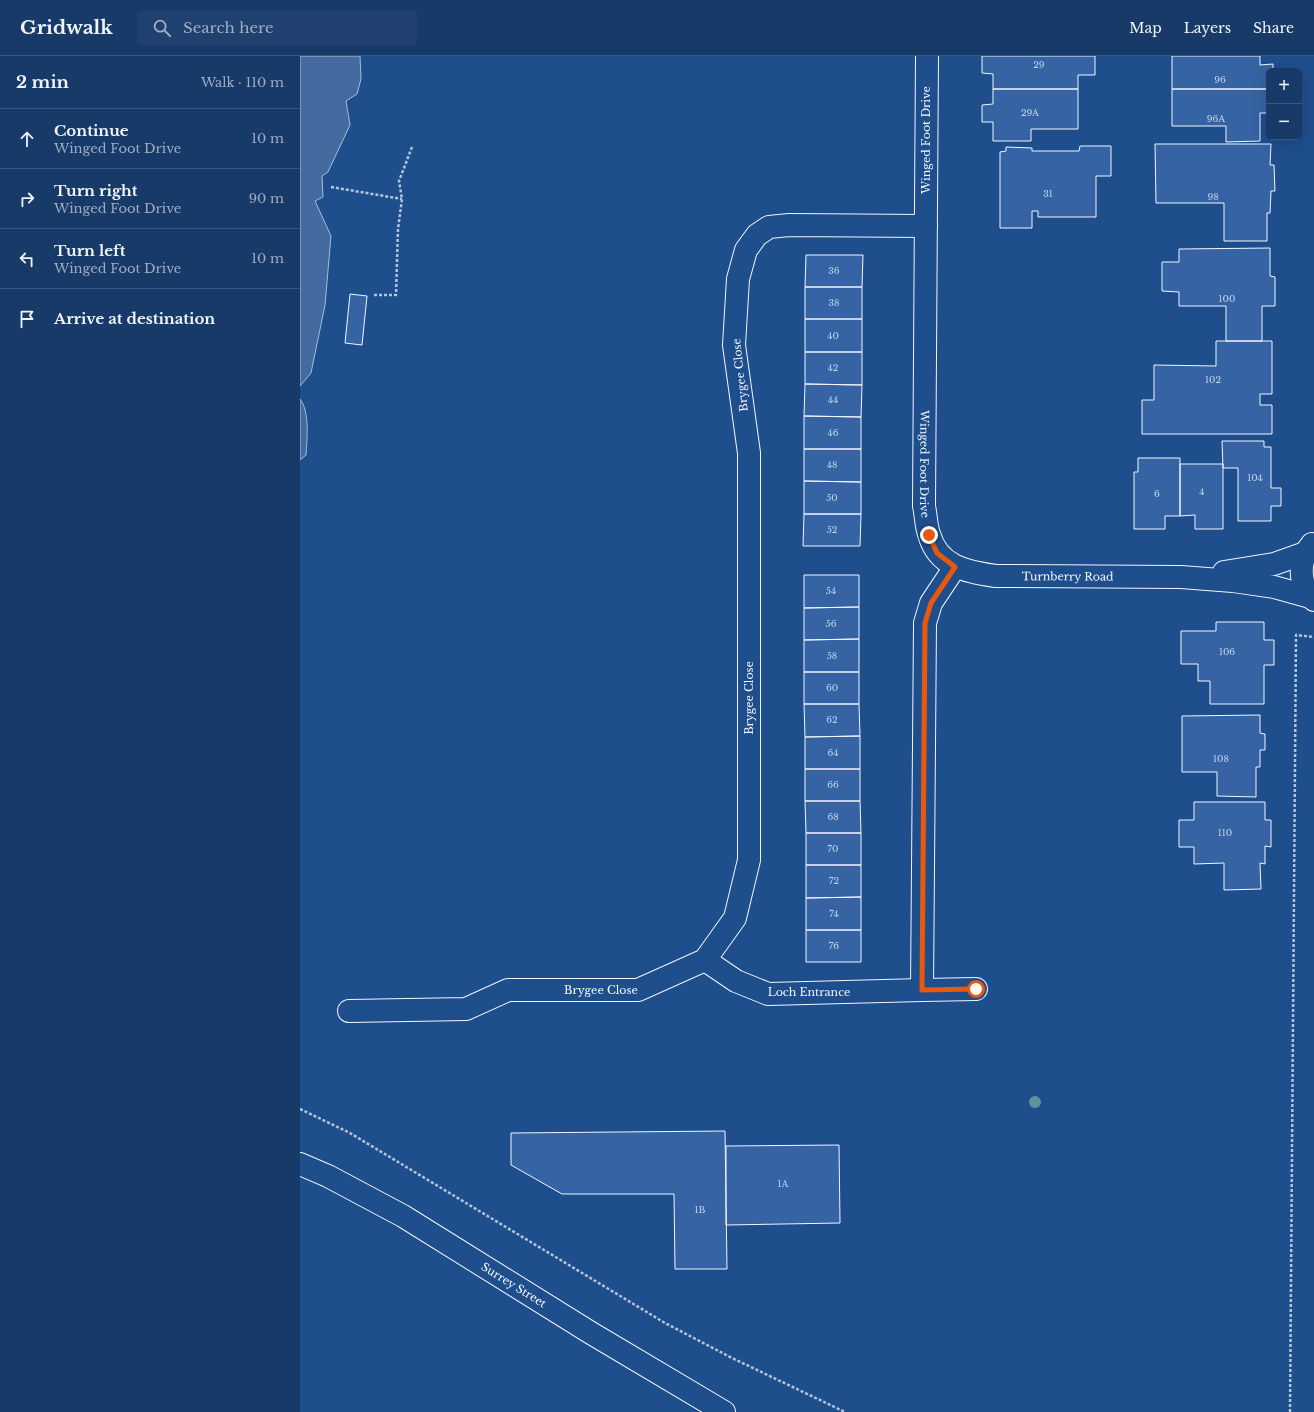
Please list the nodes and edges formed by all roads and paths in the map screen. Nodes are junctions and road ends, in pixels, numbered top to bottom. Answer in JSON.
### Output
{"nodes":[{"id":1,"x":927,"y":56,"type":"edge"},
{"id":2,"x":412,"y":147,"type":"dead end"},
{"id":3,"x":331,"y":187,"type":"dead end"},
{"id":4,"x":402,"y":199,"type":"junction"},
{"id":5,"x":926,"y":226,"type":"junction"},
{"id":6,"x":374,"y":294,"type":"dead end"},
{"id":7,"x":1310,"y":547,"type":"edge"},
{"id":8,"x":955,"y":567,"type":"junction"},
{"id":9,"x":1182,"y":577,"type":"junction"},
{"id":10,"x":1312,"y":598,"type":"edge"},
{"id":11,"x":1314,"y":637,"type":"edge"},
{"id":12,"x":705,"y":960,"type":"junction"},
{"id":13,"x":976,"y":989,"type":"dead end"},
{"id":14,"x":922,"y":990,"type":"junction"},
{"id":15,"x":349,"y":1011,"type":"dead end"},
{"id":16,"x":300,"y":1109,"type":"edge"},
{"id":17,"x":300,"y":1164,"type":"edge"},
{"id":18,"x":724,"y":1412,"type":"edge"},
{"id":19,"x":844,"y":1412,"type":"edge"},
{"id":20,"x":1290,"y":1412,"type":"edge"}],
"edges":[{"from":1,"to":5,"type":"street","name":"Winged Foot Drive"},
{"from":2,"to":4,"type":"path"},
{"from":3,"to":4,"type":"path"},
{"from":4,"to":6,"type":"path"},
{"from":5,"to":8,"type":"street","name":"Winged Foot Drive"},
{"from":5,"to":12,"type":"street","name":"Brygee Close"},
{"from":7,"to":9,"type":"street","name":"Turnberry Road"},
{"from":7,"to":10,"type":"street"},
{"from":8,"to":9,"type":"street","name":"Turnberry Road"},
{"from":8,"to":14,"type":"street"},
{"from":9,"to":10,"type":"street","name":"Turnberry Road"},
{"from":11,"to":20,"type":"path"},
{"from":12,"to":14,"type":"street","name":"Loch Entrance"},
{"from":12,"to":15,"type":"street","name":"Brygee Close"},
{"from":13,"to":14,"type":"street"},
{"from":16,"to":19,"type":"path"},
{"from":17,"to":18,"type":"street","name":"Surrey Street"}]}
